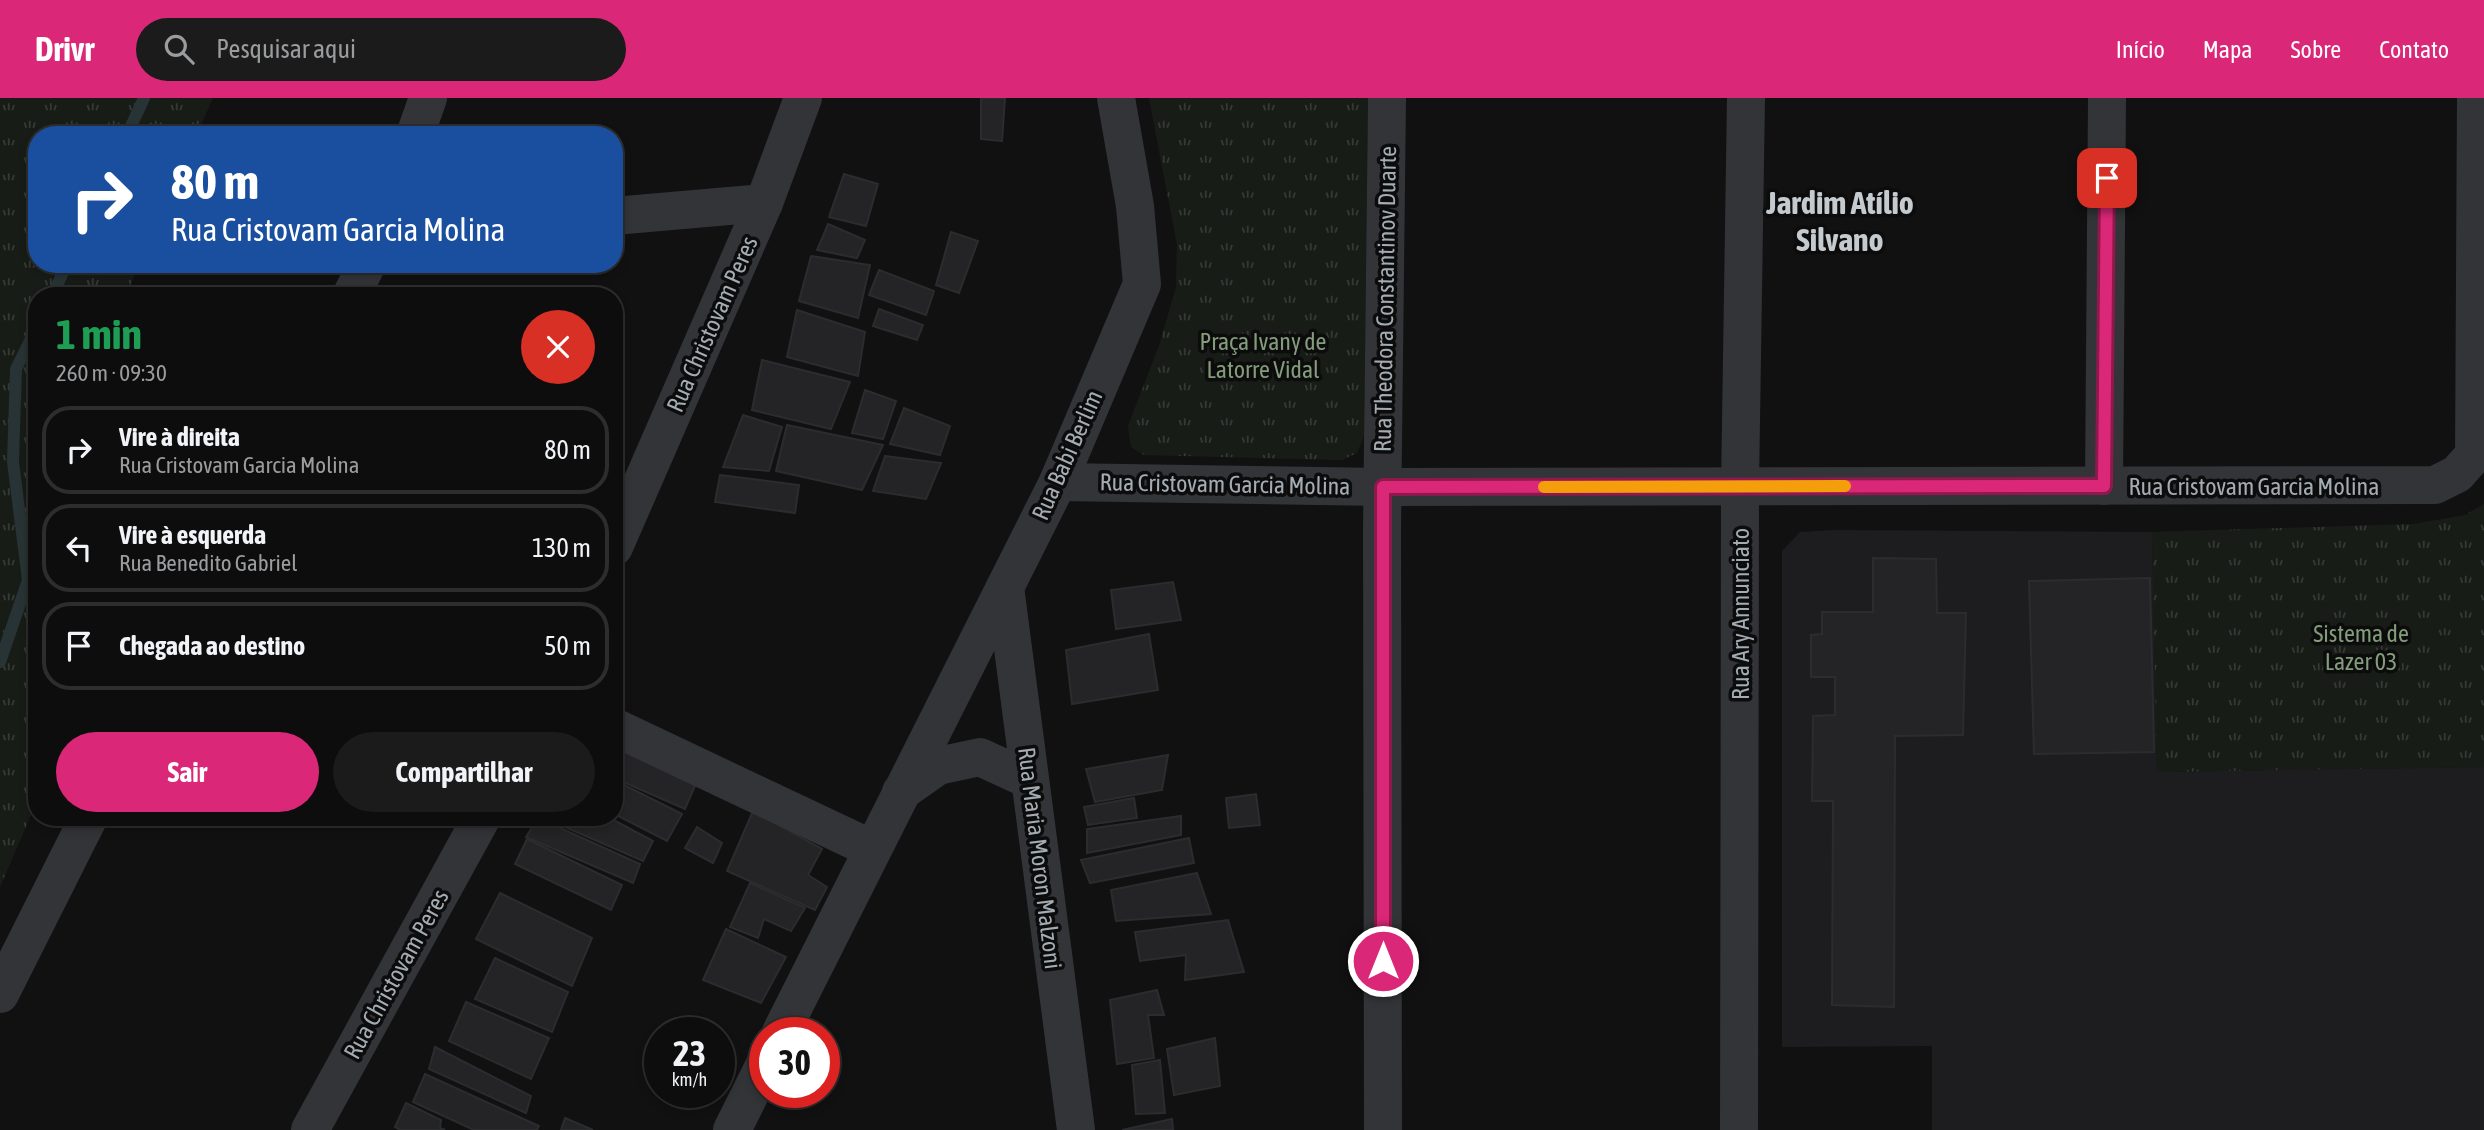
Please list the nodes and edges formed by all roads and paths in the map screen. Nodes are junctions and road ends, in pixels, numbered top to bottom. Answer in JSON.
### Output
{"nodes":[{"id":1,"x":428,"y":98,"type":"edge"},
{"id":2,"x":803,"y":98,"type":"edge"},
{"id":3,"x":1116,"y":98,"type":"edge"},
{"id":4,"x":1387,"y":98,"type":"edge"},
{"id":5,"x":1746,"y":98,"type":"edge"},
{"id":6,"x":2107,"y":98,"type":"edge"},
{"id":7,"x":2476,"y":98,"type":"edge"},
{"id":8,"x":418,"y":126,"type":"edge"},
{"id":9,"x":764,"y":203,"type":"junction"},
{"id":10,"x":623,"y":215,"type":"edge"},
{"id":11,"x":1058,"y":482,"type":"junction"},
{"id":12,"x":1740,"y":486,"type":"junction"},
{"id":13,"x":2104,"y":486,"type":"junction"},
{"id":14,"x":1383,"y":487,"type":"junction"},
{"id":15,"x":623,"y":526,"type":"edge"},
{"id":16,"x":1005,"y":587,"type":"junction"},
{"id":17,"x":623,"y":731,"type":"edge"},
{"id":18,"x":1030,"y":780,"type":"junction"},
{"id":19,"x":901,"y":792,"type":"junction"},
{"id":20,"x":84,"y":826,"type":"edge"},
{"id":21,"x":477,"y":826,"type":"edge"},
{"id":22,"x":872,"y":849,"type":"junction"},
{"id":23,"x":0,"y":994,"type":"edge"},
{"id":24,"x":788,"y":1017,"type":"edge"},
{"id":25,"x":749,"y":1097,"type":"edge"},
{"id":26,"x":310,"y":1130,"type":"edge"},
{"id":27,"x":732,"y":1130,"type":"edge"},
{"id":28,"x":1076,"y":1130,"type":"edge"},
{"id":29,"x":1383,"y":1130,"type":"edge"},
{"id":30,"x":1739,"y":1130,"type":"edge"}],
"edges":[{"from":1,"to":8,"type":"street"},
{"from":2,"to":9,"type":"street","name":"Rua Christovam Peres"},
{"from":3,"to":11,"type":"street","name":"Rua Babi Berlim"},
{"from":4,"to":14,"type":"street","name":"Rua Theodora Constantinov Duarte"},
{"from":5,"to":12,"type":"street","name":"Rua Ary Annunciato"},
{"from":6,"to":13,"type":"street"},
{"from":7,"to":13,"type":"street","name":"Rua Cristovam Garcia Molina"},
{"from":9,"to":10,"type":"street"},
{"from":9,"to":15,"type":"street","name":"Rua Christovam Peres"},
{"from":11,"to":14,"type":"street","name":"Rua Cristovam Garcia Molina"},
{"from":11,"to":16,"type":"street","name":"Rua Babi Berlim"},
{"from":12,"to":13,"type":"street","name":"Rua Cristovam Garcia Molina"},
{"from":12,"to":14,"type":"street","name":"Rua Cristovam Garcia Molina"},
{"from":12,"to":30,"type":"street","name":"Rua Ary Annunciato"},
{"from":14,"to":29,"type":"street","name":"Rua Theodora Constantinov Duarte"},
{"from":16,"to":18,"type":"street","name":"Rua Maria Moron Malzoni"},
{"from":16,"to":19,"type":"street","name":"Rua Babi Berlim"},
{"from":17,"to":22,"type":"street"},
{"from":18,"to":19,"type":"street","name":"Rua Babi Berlim"},
{"from":18,"to":28,"type":"street","name":"Rua Maria Moron Malzoni"},
{"from":19,"to":22,"type":"street","name":"Rua Babi Berlim"},
{"from":20,"to":23,"type":"street"},
{"from":21,"to":26,"type":"street","name":"Rua Christovam Peres"},
{"from":22,"to":24,"type":"street","name":"Rua Babi Berlim"},
{"from":25,"to":27,"type":"street"}]}
